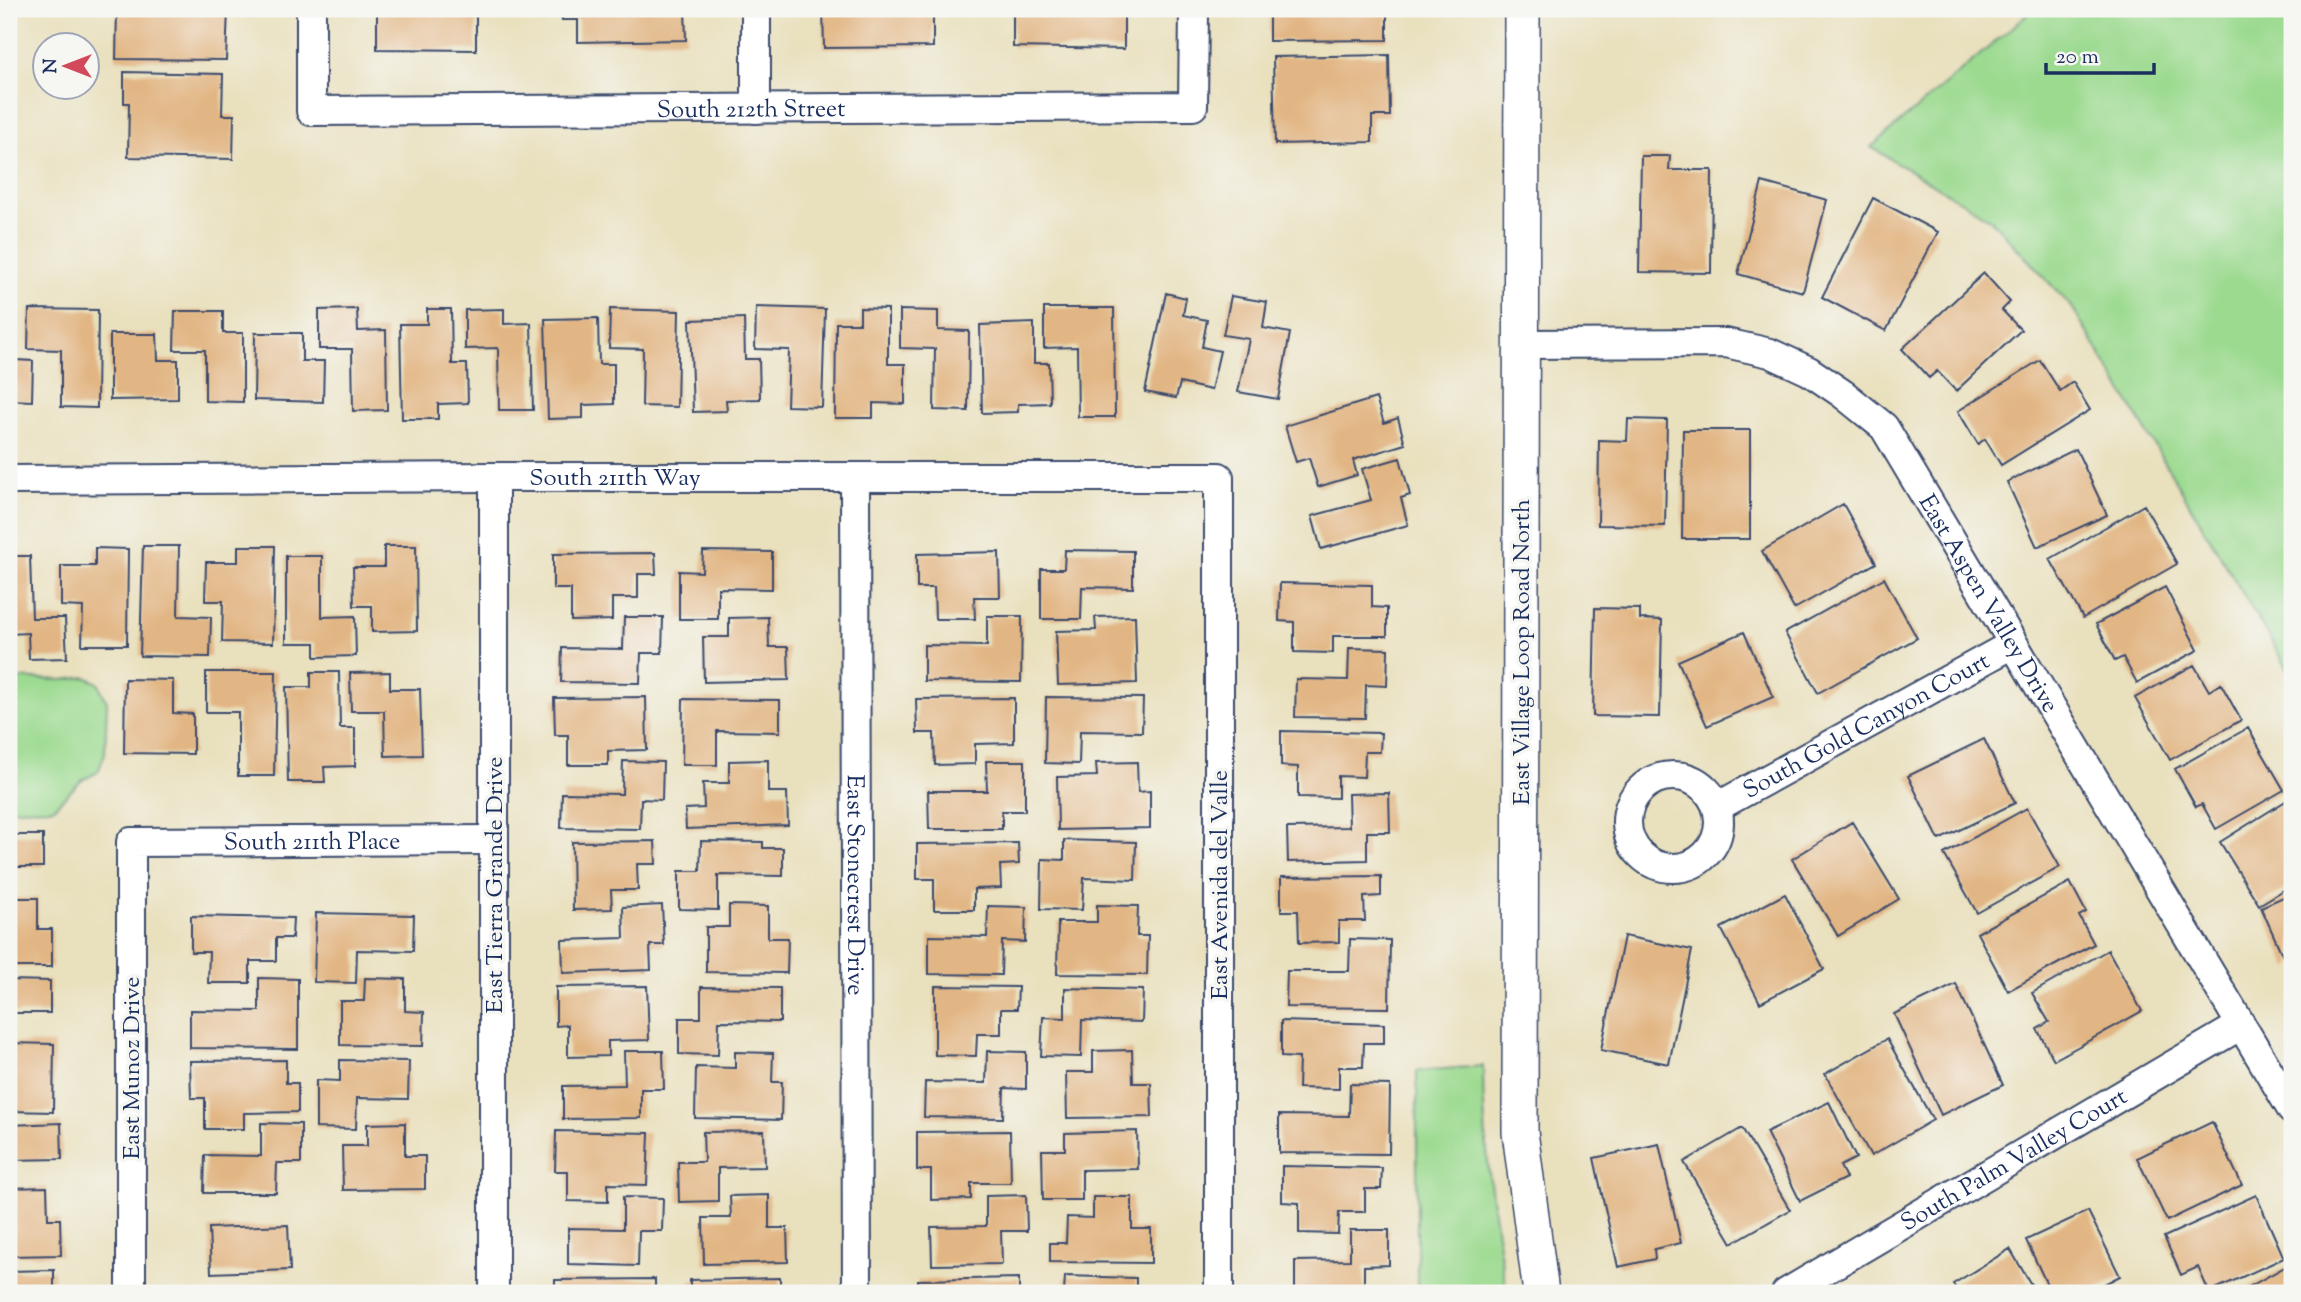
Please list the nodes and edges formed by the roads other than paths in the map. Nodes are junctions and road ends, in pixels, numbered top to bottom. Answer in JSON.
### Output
{"nodes":[{"id":1,"x":311,"y":9,"type":"edge"},
{"id":2,"x":756,"y":9,"type":"edge"},
{"id":3,"x":1194,"y":9,"type":"edge"},
{"id":4,"x":1522,"y":9,"type":"edge"},
{"id":5,"x":756,"y":109,"type":"junction"},
{"id":6,"x":1521,"y":344,"type":"junction"},
{"id":7,"x":494,"y":477,"type":"junction"},
{"id":8,"x":855,"y":477,"type":"junction"},
{"id":9,"x":1219,"y":477,"type":"joint"},
{"id":10,"x":9,"y":480,"type":"edge"},
{"id":11,"x":2013,"y":644,"type":"junction"},
{"id":12,"x":1717,"y":807,"type":"dead end"},
{"id":13,"x":494,"y":840,"type":"junction"},
{"id":14,"x":131,"y":842,"type":"joint"},
{"id":15,"x":2241,"y":1025,"type":"junction"},
{"id":16,"x":2292,"y":1110,"type":"edge"},
{"id":17,"x":131,"y":1293,"type":"edge"},
{"id":18,"x":494,"y":1293,"type":"edge"},
{"id":19,"x":857,"y":1293,"type":"edge"},
{"id":20,"x":1219,"y":1293,"type":"edge"},
{"id":21,"x":1541,"y":1293,"type":"edge"},
{"id":22,"x":1786,"y":1293,"type":"edge"}],
"edges":[{"from":1,"to":5,"type":"street","name":"South 212th Street"},
{"from":2,"to":5,"type":"street"},
{"from":3,"to":5,"type":"street","name":"South 212th Street"},
{"from":4,"to":6,"type":"street","name":"East Village Loop Road North"},
{"from":6,"to":11,"type":"street","name":"East Aspen Valley Drive"},
{"from":6,"to":21,"type":"street","name":"East Village Loop Road North"},
{"from":7,"to":8,"type":"street","name":"South 211th Way"},
{"from":7,"to":10,"type":"street","name":"South 211th Way"},
{"from":7,"to":13,"type":"street","name":"East Tierra Grande Drive"},
{"from":8,"to":9,"type":"street","name":"South 211th Way"},
{"from":8,"to":19,"type":"street","name":"East Stonecrest Drive"},
{"from":9,"to":20,"type":"street","name":"East Avenida del Valle"},
{"from":11,"to":12,"type":"street","name":"South Gold Canyon Court"},
{"from":11,"to":15,"type":"street","name":"East Aspen Valley Drive"},
{"from":13,"to":14,"type":"street","name":"South 211th Place"},
{"from":13,"to":18,"type":"street","name":"East Tierra Grande Drive"},
{"from":14,"to":17,"type":"street","name":"East Munoz Drive"},
{"from":15,"to":16,"type":"street","name":"East Aspen Valley Drive"},
{"from":15,"to":22,"type":"street","name":"South Palm Valley Court"}]}
